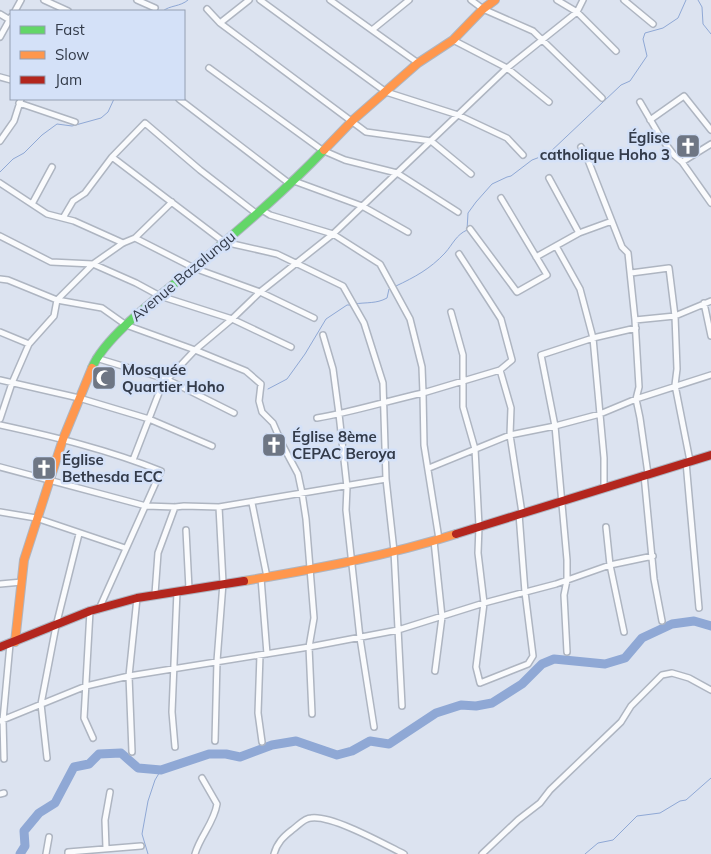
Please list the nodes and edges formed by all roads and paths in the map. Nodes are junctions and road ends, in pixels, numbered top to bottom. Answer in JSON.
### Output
{"nodes":[{"id":1,"x":44,"y":0,"type":"edge"},
{"id":2,"x":137,"y":0,"type":"edge"},
{"id":3,"x":248,"y":0,"type":"edge"},
{"id":4,"x":260,"y":0,"type":"edge"},
{"id":5,"x":330,"y":0,"type":"edge"},
{"id":6,"x":409,"y":0,"type":"edge"},
{"id":7,"x":471,"y":0,"type":"edge"},
{"id":8,"x":495,"y":0,"type":"edge"},
{"id":9,"x":557,"y":0,"type":"edge"},
{"id":10,"x":583,"y":0,"type":"edge"},
{"id":11,"x":624,"y":0,"type":"edge"},
{"id":12,"x":155,"y":8,"type":"dead end"},
{"id":13,"x":207,"y":9,"type":"dead end"},
{"id":14,"x":483,"y":9,"type":"junction"},
{"id":15,"x":66,"y":10,"type":"edge"},
{"id":16,"x":576,"y":12,"type":"junction"},
{"id":17,"x":0,"y":14,"type":"edge"},
{"id":18,"x":10,"y":22,"type":"edge"},
{"id":19,"x":220,"y":22,"type":"junction"},
{"id":20,"x":653,"y":24,"type":"dead end"},
{"id":21,"x":372,"y":30,"type":"junction"},
{"id":22,"x":0,"y":37,"type":"edge"},
{"id":23,"x":453,"y":40,"type":"junction"},
{"id":24,"x":542,"y":40,"type":"junction"},
{"id":25,"x":616,"y":51,"type":"dead end"},
{"id":26,"x":418,"y":63,"type":"junction"},
{"id":27,"x":209,"y":68,"type":"dead end"},
{"id":28,"x":507,"y":68,"type":"junction"},
{"id":29,"x":386,"y":92,"type":"junction"},
{"id":30,"x":602,"y":98,"type":"dead end"},
{"id":31,"x":179,"y":100,"type":"edge"},
{"id":32,"x":20,"y":101,"type":"edge"},
{"id":33,"x":550,"y":102,"type":"dead end"},
{"id":34,"x":640,"y":102,"type":"dead end"},
{"id":35,"x":458,"y":115,"type":"junction"},
{"id":36,"x":352,"y":120,"type":"junction"},
{"id":37,"x":650,"y":120,"type":"junction"},
{"id":38,"x":75,"y":122,"type":"dead end"},
{"id":39,"x":711,"y":130,"type":"edge"},
{"id":40,"x":0,"y":141,"type":"edge"},
{"id":41,"x":431,"y":141,"type":"junction"},
{"id":42,"x":711,"y":144,"type":"edge"},
{"id":43,"x":581,"y":147,"type":"dead end"},
{"id":44,"x":322,"y":150,"type":"junction"},
{"id":45,"x":523,"y":155,"type":"dead end"},
{"id":46,"x":112,"y":157,"type":"junction"},
{"id":47,"x":682,"y":162,"type":"junction"},
{"id":48,"x":52,"y":167,"type":"dead end"},
{"id":49,"x":397,"y":173,"type":"junction"},
{"id":50,"x":471,"y":174,"type":"dead end"},
{"id":51,"x":548,"y":178,"type":"dead end"},
{"id":52,"x":292,"y":182,"type":"junction"},
{"id":53,"x":0,"y":183,"type":"edge"},
{"id":54,"x":501,"y":198,"type":"dead end"},
{"id":55,"x":172,"y":202,"type":"junction"},
{"id":56,"x":711,"y":203,"type":"edge"},
{"id":57,"x":32,"y":204,"type":"junction"},
{"id":58,"x":362,"y":206,"type":"junction"},
{"id":59,"x":260,"y":212,"type":"junction"},
{"id":60,"x":458,"y":212,"type":"dead end"},
{"id":61,"x":63,"y":218,"type":"junction"},
{"id":62,"x":612,"y":221,"type":"junction"},
{"id":63,"x":470,"y":229,"type":"dead end"},
{"id":64,"x":408,"y":232,"type":"dead end"},
{"id":65,"x":579,"y":233,"type":"junction"},
{"id":66,"x":333,"y":234,"type":"junction"},
{"id":67,"x":0,"y":236,"type":"edge"},
{"id":68,"x":135,"y":238,"type":"junction"},
{"id":69,"x":224,"y":242,"type":"junction"},
{"id":70,"x":123,"y":243,"type":"junction"},
{"id":71,"x":556,"y":246,"type":"junction"},
{"id":72,"x":460,"y":254,"type":"dead end"},
{"id":73,"x":536,"y":257,"type":"junction"},
{"id":74,"x":296,"y":262,"type":"junction"},
{"id":75,"x":92,"y":264,"type":"junction"},
{"id":76,"x":194,"y":268,"type":"junction"},
{"id":77,"x":631,"y":273,"type":"junction"},
{"id":78,"x":0,"y":280,"type":"edge"},
{"id":79,"x":260,"y":292,"type":"junction"},
{"id":80,"x":160,"y":296,"type":"junction"},
{"id":81,"x":56,"y":300,"type":"junction"},
{"id":82,"x":711,"y":301,"type":"edge"},
{"id":83,"x":704,"y":303,"type":"junction"},
{"id":84,"x":451,"y":312,"type":"dead end"},
{"id":85,"x":675,"y":316,"type":"junction"},
{"id":86,"x":314,"y":318,"type":"dead end"},
{"id":87,"x":232,"y":319,"type":"junction"},
{"id":88,"x":635,"y":320,"type":"junction"},
{"id":89,"x":126,"y":325,"type":"junction"},
{"id":90,"x":636,"y":328,"type":"junction"},
{"id":91,"x":0,"y":332,"type":"edge"},
{"id":92,"x":323,"y":335,"type":"dead end"},
{"id":93,"x":711,"y":336,"type":"edge"},
{"id":94,"x":593,"y":338,"type":"junction"},
{"id":95,"x":29,"y":344,"type":"junction"},
{"id":96,"x":291,"y":347,"type":"dead end"},
{"id":97,"x":195,"y":350,"type":"junction"},
{"id":98,"x":96,"y":358,"type":"junction"},
{"id":99,"x":500,"y":370,"type":"junction"},
{"id":100,"x":711,"y":375,"type":"edge"},
{"id":101,"x":166,"y":379,"type":"junction"},
{"id":102,"x":0,"y":380,"type":"edge"},
{"id":103,"x":464,"y":381,"type":"junction"},
{"id":104,"x":12,"y":383,"type":"junction"},
{"id":105,"x":675,"y":386,"type":"junction"},
{"id":106,"x":423,"y":394,"type":"junction"},
{"id":107,"x":79,"y":398,"type":"junction"},
{"id":108,"x":636,"y":399,"type":"junction"},
{"id":109,"x":385,"y":401,"type":"junction"},
{"id":110,"x":234,"y":413,"type":"dead end"},
{"id":111,"x":340,"y":414,"type":"junction"},
{"id":112,"x":600,"y":414,"type":"junction"},
{"id":113,"x":0,"y":418,"type":"edge"},
{"id":114,"x":317,"y":418,"type":"dead end"},
{"id":115,"x":149,"y":419,"type":"junction"},
{"id":116,"x":0,"y":424,"type":"edge"},
{"id":117,"x":555,"y":426,"type":"junction"},
{"id":118,"x":510,"y":435,"type":"junction"},
{"id":119,"x":63,"y":439,"type":"junction"},
{"id":120,"x":212,"y":446,"type":"dead end"},
{"id":121,"x":475,"y":449,"type":"junction"},
{"id":122,"x":711,"y":455,"type":"edge"},
{"id":123,"x":133,"y":460,"type":"junction"},
{"id":124,"x":688,"y":461,"type":"junction"},
{"id":125,"x":0,"y":467,"type":"edge"},
{"id":126,"x":429,"y":468,"type":"junction"},
{"id":127,"x":646,"y":475,"type":"junction"},
{"id":128,"x":386,"y":480,"type":"junction"},
{"id":129,"x":50,"y":481,"type":"junction"},
{"id":130,"x":347,"y":487,"type":"junction"},
{"id":131,"x":604,"y":487,"type":"junction"},
{"id":132,"x":302,"y":493,"type":"junction"},
{"id":133,"x":562,"y":502,"type":"junction"},
{"id":134,"x":252,"y":503,"type":"junction"},
{"id":135,"x":146,"y":506,"type":"junction"},
{"id":136,"x":175,"y":507,"type":"junction"},
{"id":137,"x":219,"y":507,"type":"junction"},
{"id":138,"x":0,"y":512,"type":"edge"},
{"id":139,"x":521,"y":513,"type":"junction"},
{"id":140,"x":36,"y":518,"type":"junction"},
{"id":141,"x":480,"y":526,"type":"junction"},
{"id":142,"x":606,"y":526,"type":"dead end"},
{"id":143,"x":186,"y":530,"type":"dead end"},
{"id":144,"x":79,"y":534,"type":"junction"},
{"id":145,"x":436,"y":540,"type":"junction"},
{"id":146,"x":125,"y":548,"type":"junction"},
{"id":147,"x":394,"y":551,"type":"junction"},
{"id":148,"x":653,"y":556,"type":"junction"},
{"id":149,"x":353,"y":561,"type":"junction"},
{"id":150,"x":610,"y":565,"type":"junction"},
{"id":151,"x":310,"y":570,"type":"junction"},
{"id":152,"x":264,"y":578,"type":"junction"},
{"id":153,"x":567,"y":580,"type":"junction"},
{"id":154,"x":22,"y":582,"type":"junction"},
{"id":155,"x":222,"y":583,"type":"junction"},
{"id":156,"x":0,"y":584,"type":"edge"},
{"id":157,"x":189,"y":590,"type":"junction"},
{"id":158,"x":176,"y":591,"type":"junction"},
{"id":159,"x":525,"y":592,"type":"junction"},
{"id":160,"x":155,"y":594,"type":"junction"},
{"id":161,"x":137,"y":598,"type":"junction"},
{"id":162,"x":484,"y":603,"type":"junction"},
{"id":163,"x":698,"y":608,"type":"dead end"},
{"id":164,"x":95,"y":610,"type":"junction"},
{"id":165,"x":442,"y":617,"type":"junction"},
{"id":166,"x":662,"y":621,"type":"dead end"},
{"id":167,"x":56,"y":626,"type":"junction"},
{"id":168,"x":398,"y":630,"type":"junction"},
{"id":169,"x":624,"y":632,"type":"dead end"},
{"id":170,"x":360,"y":638,"type":"junction"},
{"id":171,"x":13,"y":643,"type":"junction"},
{"id":172,"x":0,"y":647,"type":"edge"},
{"id":173,"x":309,"y":647,"type":"junction"},
{"id":174,"x":567,"y":652,"type":"dead end"},
{"id":175,"x":267,"y":654,"type":"junction"},
{"id":176,"x":260,"y":655,"type":"junction"},
{"id":177,"x":217,"y":661,"type":"junction"},
{"id":178,"x":173,"y":669,"type":"junction"},
{"id":179,"x":435,"y":671,"type":"dead end"},
{"id":180,"x":129,"y":676,"type":"junction"},
{"id":181,"x":86,"y":686,"type":"junction"},
{"id":182,"x":711,"y":690,"type":"edge"},
{"id":183,"x":41,"y":704,"type":"junction"},
{"id":184,"x":402,"y":706,"type":"dead end"},
{"id":185,"x":312,"y":714,"type":"dead end"},
{"id":186,"x":1,"y":720,"type":"edge"},
{"id":187,"x":374,"y":727,"type":"dead end"},
{"id":188,"x":93,"y":738,"type":"dead end"},
{"id":189,"x":215,"y":741,"type":"dead end"},
{"id":190,"x":262,"y":742,"type":"dead end"},
{"id":191,"x":175,"y":747,"type":"dead end"},
{"id":192,"x":132,"y":752,"type":"dead end"},
{"id":193,"x":46,"y":758,"type":"dead end"},
{"id":194,"x":4,"y":759,"type":"dead end"},
{"id":195,"x":202,"y":778,"type":"dead end"},
{"id":196,"x":110,"y":792,"type":"dead end"},
{"id":197,"x":49,"y":836,"type":"dead end"},
{"id":198,"x":141,"y":846,"type":"dead end"},
{"id":199,"x":106,"y":848,"type":"junction"},
{"id":200,"x":46,"y":854,"type":"edge"},
{"id":201,"x":68,"y":854,"type":"edge"},
{"id":202,"x":195,"y":854,"type":"edge"},
{"id":203,"x":274,"y":854,"type":"edge"},
{"id":204,"x":404,"y":854,"type":"edge"},
{"id":205,"x":482,"y":854,"type":"edge"}],
"edges":[{"from":1,"to":15,"type":"street"},
{"from":2,"to":12,"type":"street"},
{"from":3,"to":19,"type":"street"},
{"from":4,"to":29,"type":"street"},
{"from":5,"to":21,"type":"street"},
{"from":6,"to":21,"type":"street"},
{"from":7,"to":14,"type":"street"},
{"from":8,"to":14,"type":"street","name":"Avenue Bazalungu"},
{"from":9,"to":16,"type":"street"},
{"from":10,"to":16,"type":"street"},
{"from":11,"to":20,"type":"street"},
{"from":13,"to":19,"type":"street"},
{"from":14,"to":23,"type":"street","name":"Avenue Bazalungu"},
{"from":14,"to":24,"type":"street"},
{"from":16,"to":24,"type":"street"},
{"from":16,"to":25,"type":"street"},
{"from":17,"to":18,"type":"street"},
{"from":18,"to":22,"type":"street"},
{"from":19,"to":36,"type":"street"},
{"from":21,"to":26,"type":"street"},
{"from":23,"to":26,"type":"street","name":"Avenue Bazalungu"},
{"from":23,"to":28,"type":"street"},
{"from":24,"to":28,"type":"street"},
{"from":24,"to":30,"type":"street"},
{"from":26,"to":29,"type":"street","name":"Avenue Bazalungu"},
{"from":27,"to":44,"type":"street"},
{"from":28,"to":33,"type":"street"},
{"from":28,"to":35,"type":"street"},
{"from":29,"to":35,"type":"street"},
{"from":29,"to":36,"type":"street","name":"Avenue Bazalungu"},
{"from":31,"to":52,"type":"street"},
{"from":32,"to":38,"type":"street"},
{"from":32,"to":40,"type":"street"},
{"from":34,"to":37,"type":"street"},
{"from":35,"to":41,"type":"street"},
{"from":35,"to":45,"type":"street"},
{"from":36,"to":41,"type":"street"},
{"from":36,"to":44,"type":"street","name":"Avenue Bazalungu"},
{"from":37,"to":39,"type":"street"},
{"from":37,"to":47,"type":"street"},
{"from":41,"to":49,"type":"street"},
{"from":41,"to":50,"type":"street"},
{"from":42,"to":47,"type":"street"},
{"from":43,"to":62,"type":"street"},
{"from":44,"to":49,"type":"street"},
{"from":44,"to":52,"type":"street","name":"Avenue Bazalungu"},
{"from":46,"to":55,"type":"street"},
{"from":46,"to":59,"type":"street"},
{"from":46,"to":61,"type":"street"},
{"from":47,"to":56,"type":"street"},
{"from":48,"to":57,"type":"street"},
{"from":49,"to":58,"type":"street"},
{"from":49,"to":60,"type":"street"},
{"from":51,"to":65,"type":"street"},
{"from":52,"to":58,"type":"street"},
{"from":52,"to":59,"type":"street","name":"Avenue Bazalungu"},
{"from":53,"to":57,"type":"street"},
{"from":54,"to":73,"type":"street"},
{"from":55,"to":68,"type":"street"},
{"from":55,"to":69,"type":"street"},
{"from":57,"to":61,"type":"street"},
{"from":58,"to":64,"type":"street"},
{"from":58,"to":66,"type":"street"},
{"from":59,"to":66,"type":"street"},
{"from":59,"to":69,"type":"street","name":"Avenue Bazalungu"},
{"from":61,"to":70,"type":"street"},
{"from":62,"to":65,"type":"street"},
{"from":62,"to":77,"type":"street"},
{"from":63,"to":73,"type":"street"},
{"from":65,"to":71,"type":"street"},
{"from":66,"to":74,"type":"street"},
{"from":66,"to":106,"type":"street"},
{"from":67,"to":75,"type":"street"},
{"from":68,"to":70,"type":"street"},
{"from":68,"to":76,"type":"street"},
{"from":69,"to":74,"type":"street"},
{"from":69,"to":76,"type":"street","name":"Avenue Bazalungu"},
{"from":70,"to":75,"type":"street"},
{"from":71,"to":73,"type":"street"},
{"from":71,"to":94,"type":"street"},
{"from":72,"to":99,"type":"street"},
{"from":74,"to":79,"type":"street"},
{"from":74,"to":109,"type":"street"},
{"from":75,"to":80,"type":"street"},
{"from":75,"to":81,"type":"street"},
{"from":76,"to":79,"type":"street"},
{"from":76,"to":80,"type":"street","name":"Avenue Bazalungu"},
{"from":77,"to":85,"type":"street"},
{"from":77,"to":88,"type":"street"},
{"from":78,"to":81,"type":"street"},
{"from":79,"to":86,"type":"street"},
{"from":79,"to":87,"type":"street"},
{"from":80,"to":87,"type":"street"},
{"from":80,"to":89,"type":"street","name":"Avenue Bazalungu"},
{"from":81,"to":89,"type":"street"},
{"from":81,"to":95,"type":"street"},
{"from":82,"to":83,"type":"street"},
{"from":83,"to":85,"type":"street"},
{"from":83,"to":93,"type":"street"},
{"from":84,"to":103,"type":"street"},
{"from":85,"to":88,"type":"street"},
{"from":85,"to":105,"type":"street"},
{"from":87,"to":96,"type":"street"},
{"from":87,"to":97,"type":"street"},
{"from":88,"to":90,"type":"street"},
{"from":89,"to":97,"type":"street"},
{"from":89,"to":98,"type":"street","name":"Avenue Bazalungu"},
{"from":90,"to":94,"type":"street"},
{"from":90,"to":108,"type":"street"},
{"from":91,"to":95,"type":"street"},
{"from":92,"to":111,"type":"street"},
{"from":94,"to":112,"type":"street"},
{"from":94,"to":117,"type":"street"},
{"from":95,"to":104,"type":"street"},
{"from":97,"to":101,"type":"street"},
{"from":97,"to":132,"type":"street"},
{"from":98,"to":101,"type":"street"},
{"from":98,"to":107,"type":"street","name":"Avenue Bazalungu"},
{"from":99,"to":103,"type":"street"},
{"from":99,"to":118,"type":"street"},
{"from":100,"to":105,"type":"street"},
{"from":101,"to":110,"type":"street"},
{"from":101,"to":115,"type":"street"},
{"from":102,"to":104,"type":"street"},
{"from":103,"to":106,"type":"street"},
{"from":103,"to":121,"type":"street"},
{"from":104,"to":107,"type":"street"},
{"from":104,"to":113,"type":"street"},
{"from":105,"to":108,"type":"street"},
{"from":105,"to":124,"type":"street"},
{"from":106,"to":109,"type":"street"},
{"from":106,"to":126,"type":"street"},
{"from":107,"to":115,"type":"street"},
{"from":107,"to":119,"type":"street","name":"Avenue Bazalungu"},
{"from":108,"to":112,"type":"street"},
{"from":108,"to":127,"type":"street"},
{"from":109,"to":111,"type":"street"},
{"from":109,"to":128,"type":"street"},
{"from":111,"to":114,"type":"street"},
{"from":111,"to":130,"type":"street"},
{"from":112,"to":117,"type":"street"},
{"from":112,"to":131,"type":"street"},
{"from":115,"to":120,"type":"street"},
{"from":115,"to":123,"type":"street"},
{"from":116,"to":119,"type":"street"},
{"from":117,"to":118,"type":"street"},
{"from":117,"to":133,"type":"street"},
{"from":118,"to":121,"type":"street"},
{"from":118,"to":139,"type":"street"},
{"from":119,"to":123,"type":"street"},
{"from":119,"to":129,"type":"street","name":"Avenue Bazalungu"},
{"from":121,"to":126,"type":"street"},
{"from":121,"to":141,"type":"street"},
{"from":122,"to":124,"type":"street"},
{"from":123,"to":135,"type":"street"},
{"from":124,"to":127,"type":"street"},
{"from":124,"to":163,"type":"street"},
{"from":125,"to":129,"type":"street"},
{"from":126,"to":145,"type":"street"},
{"from":127,"to":131,"type":"street"},
{"from":127,"to":148,"type":"street"},
{"from":128,"to":130,"type":"street"},
{"from":128,"to":147,"type":"street"},
{"from":129,"to":135,"type":"street"},
{"from":129,"to":140,"type":"street","name":"Avenue Bazalungu"},
{"from":130,"to":132,"type":"street"},
{"from":130,"to":149,"type":"street"},
{"from":131,"to":133,"type":"street"},
{"from":132,"to":134,"type":"street"},
{"from":132,"to":151,"type":"street"},
{"from":133,"to":139,"type":"street"},
{"from":133,"to":153,"type":"street"},
{"from":134,"to":137,"type":"street"},
{"from":134,"to":152,"type":"street"},
{"from":135,"to":136,"type":"street"},
{"from":135,"to":146,"type":"street"},
{"from":136,"to":137,"type":"street"},
{"from":136,"to":160,"type":"street"},
{"from":137,"to":155,"type":"street"},
{"from":138,"to":140,"type":"street"},
{"from":139,"to":141,"type":"street"},
{"from":139,"to":159,"type":"street"},
{"from":140,"to":144,"type":"street"},
{"from":140,"to":154,"type":"street","name":"Avenue Bazalungu"},
{"from":141,"to":145,"type":"street"},
{"from":141,"to":162,"type":"street"},
{"from":142,"to":150,"type":"street"},
{"from":143,"to":157,"type":"street"},
{"from":144,"to":146,"type":"street"},
{"from":144,"to":167,"type":"street"},
{"from":145,"to":147,"type":"street"},
{"from":145,"to":165,"type":"street"},
{"from":146,"to":164,"type":"street"},
{"from":147,"to":149,"type":"street"},
{"from":147,"to":168,"type":"street"},
{"from":148,"to":150,"type":"street"},
{"from":148,"to":166,"type":"street"},
{"from":149,"to":151,"type":"street"},
{"from":149,"to":170,"type":"street"},
{"from":150,"to":153,"type":"street"},
{"from":150,"to":169,"type":"street"},
{"from":151,"to":152,"type":"street"},
{"from":151,"to":173,"type":"street"},
{"from":152,"to":155,"type":"street"},
{"from":152,"to":175,"type":"street"},
{"from":153,"to":159,"type":"street"},
{"from":153,"to":174,"type":"street"},
{"from":154,"to":156,"type":"street"},
{"from":154,"to":171,"type":"street","name":"Avenue Bazalungu"},
{"from":155,"to":157,"type":"street"},
{"from":155,"to":177,"type":"street"},
{"from":157,"to":158,"type":"street"},
{"from":158,"to":160,"type":"street"},
{"from":158,"to":178,"type":"street"},
{"from":159,"to":162,"type":"street"},
{"from":159,"to":162,"type":"street"},
{"from":160,"to":161,"type":"street"},
{"from":161,"to":164,"type":"street"},
{"from":161,"to":180,"type":"street"},
{"from":162,"to":165,"type":"street"},
{"from":164,"to":167,"type":"street"},
{"from":164,"to":181,"type":"street"},
{"from":165,"to":168,"type":"street"},
{"from":165,"to":179,"type":"street"},
{"from":167,"to":171,"type":"street"},
{"from":167,"to":183,"type":"street"},
{"from":168,"to":170,"type":"street"},
{"from":168,"to":184,"type":"street"},
{"from":170,"to":173,"type":"street"},
{"from":170,"to":187,"type":"street"},
{"from":171,"to":172,"type":"street"},
{"from":171,"to":186,"type":"street"},
{"from":173,"to":175,"type":"street"},
{"from":173,"to":185,"type":"street"},
{"from":175,"to":176,"type":"street"},
{"from":176,"to":177,"type":"street"},
{"from":176,"to":190,"type":"street"},
{"from":177,"to":178,"type":"street"},
{"from":177,"to":189,"type":"street"},
{"from":178,"to":180,"type":"street"},
{"from":178,"to":191,"type":"street"},
{"from":180,"to":181,"type":"street"},
{"from":180,"to":192,"type":"street"},
{"from":181,"to":183,"type":"street"},
{"from":181,"to":188,"type":"street"},
{"from":182,"to":205,"type":"street"},
{"from":183,"to":186,"type":"street"},
{"from":183,"to":193,"type":"street"},
{"from":186,"to":194,"type":"street"},
{"from":195,"to":202,"type":"street"},
{"from":196,"to":199,"type":"street"},
{"from":197,"to":200,"type":"street"},
{"from":198,"to":199,"type":"street"},
{"from":199,"to":201,"type":"street"},
{"from":203,"to":204,"type":"street"}]}
